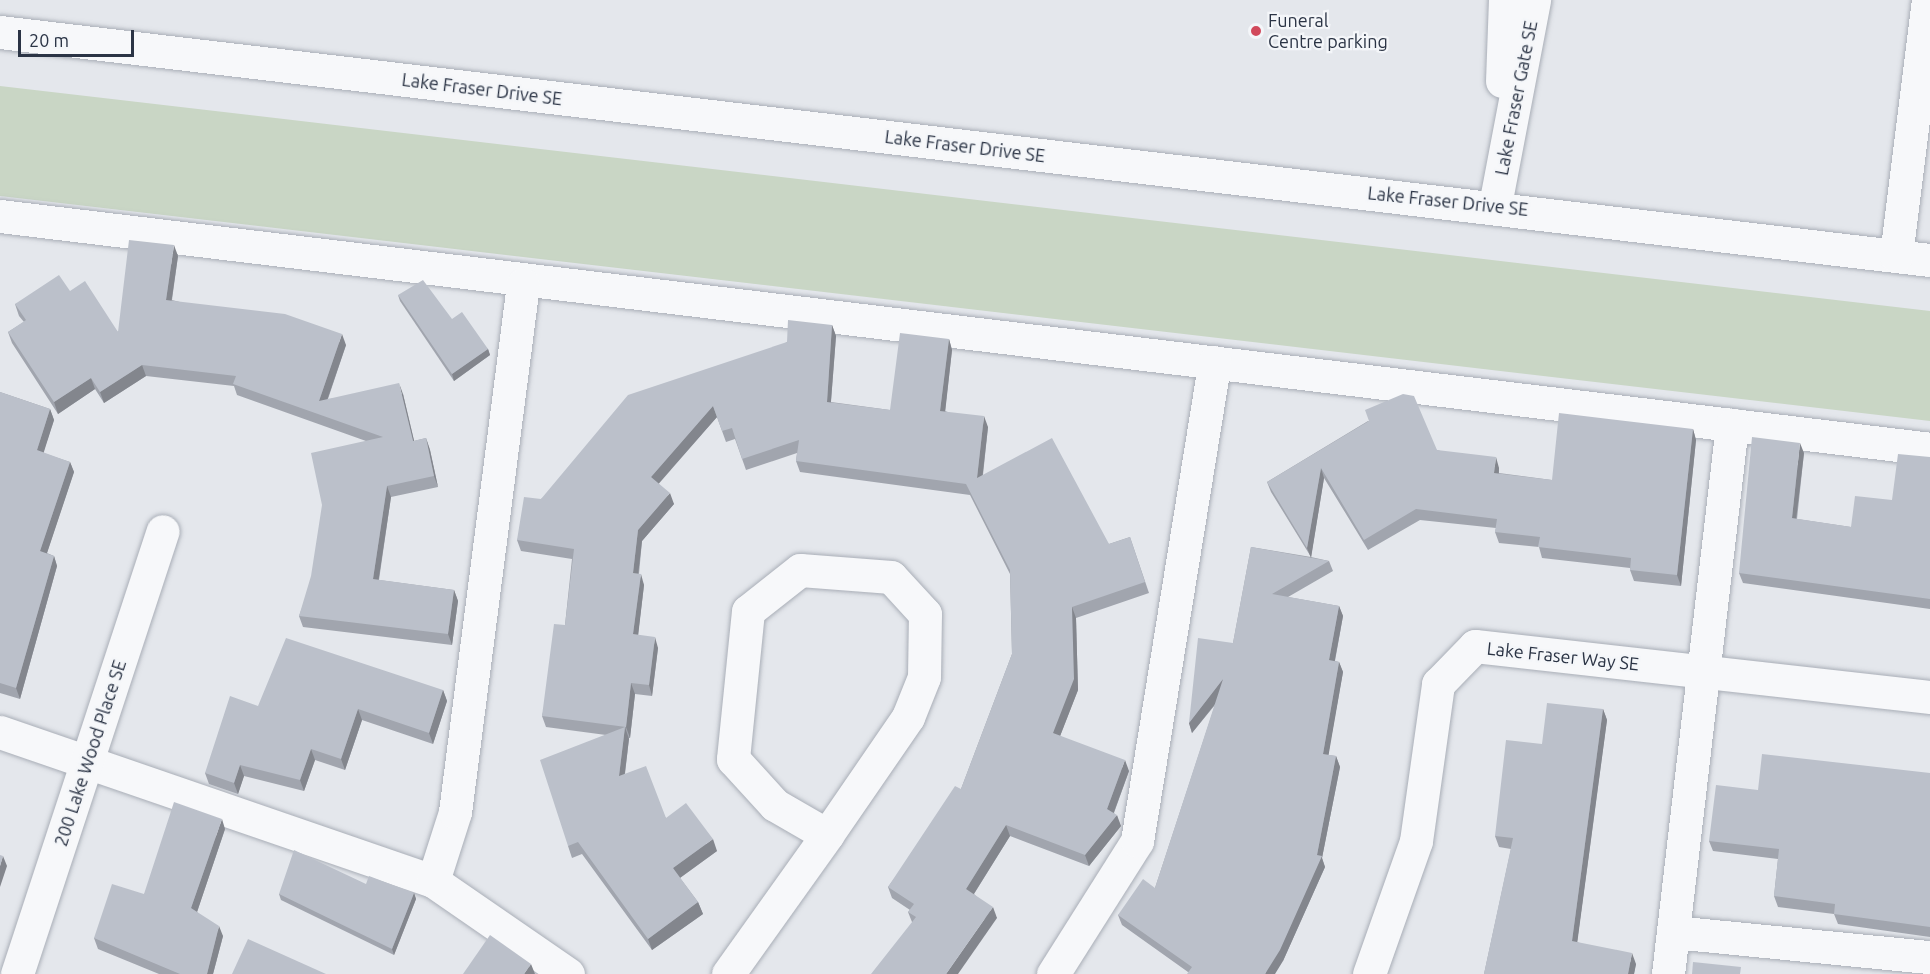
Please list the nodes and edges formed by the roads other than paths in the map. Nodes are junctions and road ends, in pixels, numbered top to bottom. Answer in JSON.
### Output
{"nodes":[{"id":1,"x":1505,"y":0,"type":"edge"},
{"id":2,"x":1534,"y":0,"type":"edge"},
{"id":3,"x":1928,"y":0,"type":"edge"},
{"id":4,"x":0,"y":32,"type":"edge"},
{"id":5,"x":1495,"y":205,"type":"junction"},
{"id":6,"x":0,"y":216,"type":"edge"},
{"id":7,"x":1896,"y":256,"type":"junction"},
{"id":8,"x":1930,"y":260,"type":"edge"},
{"id":9,"x":524,"y":284,"type":"junction"},
{"id":10,"x":1215,"y":362,"type":"junction"},
{"id":11,"x":1732,"y":425,"type":"junction"},
{"id":12,"x":1930,"y":449,"type":"edge"},
{"id":13,"x":163,"y":531,"type":"dead end"},
{"id":14,"x":1701,"y":671,"type":"junction"},
{"id":15,"x":1930,"y":697,"type":"edge"},
{"id":16,"x":0,"y":732,"type":"edge"},
{"id":17,"x":87,"y":761,"type":"junction"},
{"id":18,"x":827,"y":835,"type":"junction"},
{"id":19,"x":433,"y":881,"type":"junction"},
{"id":20,"x":1673,"y":933,"type":"junction"},
{"id":21,"x":1930,"y":957,"type":"edge"},
{"id":22,"x":17,"y":974,"type":"edge"},
{"id":23,"x":568,"y":974,"type":"edge"},
{"id":24,"x":728,"y":974,"type":"edge"},
{"id":25,"x":1053,"y":974,"type":"edge"},
{"id":26,"x":1369,"y":974,"type":"edge"},
{"id":27,"x":1668,"y":974,"type":"edge"}],
"edges":[{"from":1,"to":5,"type":"street","name":"Lake Fraser Gate SE"},
{"from":2,"to":5,"type":"street","name":"Lake Fraser Gate SE"},
{"from":3,"to":7,"type":"street"},
{"from":4,"to":5,"type":"street","name":"Lake Fraser Drive SE"},
{"from":5,"to":7,"type":"street","name":"Lake Fraser Drive SE"},
{"from":6,"to":9,"type":"street"},
{"from":7,"to":8,"type":"street","name":"Lake Fraser Drive SE"},
{"from":9,"to":10,"type":"street"},
{"from":9,"to":19,"type":"street"},
{"from":10,"to":11,"type":"street"},
{"from":10,"to":25,"type":"street"},
{"from":11,"to":12,"type":"street"},
{"from":11,"to":14,"type":"street"},
{"from":13,"to":17,"type":"street","name":"200 Lake Wood Place SE"},
{"from":14,"to":15,"type":"street","name":"Lake Fraser Way SE"},
{"from":14,"to":20,"type":"street"},
{"from":14,"to":26,"type":"street","name":"Lake Fraser Way SE"},
{"from":16,"to":17,"type":"street"},
{"from":17,"to":19,"type":"street"},
{"from":17,"to":22,"type":"street","name":"200 Lake Wood Place SE"},
{"from":18,"to":18,"type":"street"},
{"from":18,"to":24,"type":"street"},
{"from":19,"to":23,"type":"street"},
{"from":20,"to":21,"type":"street"},
{"from":20,"to":27,"type":"street"}]}
